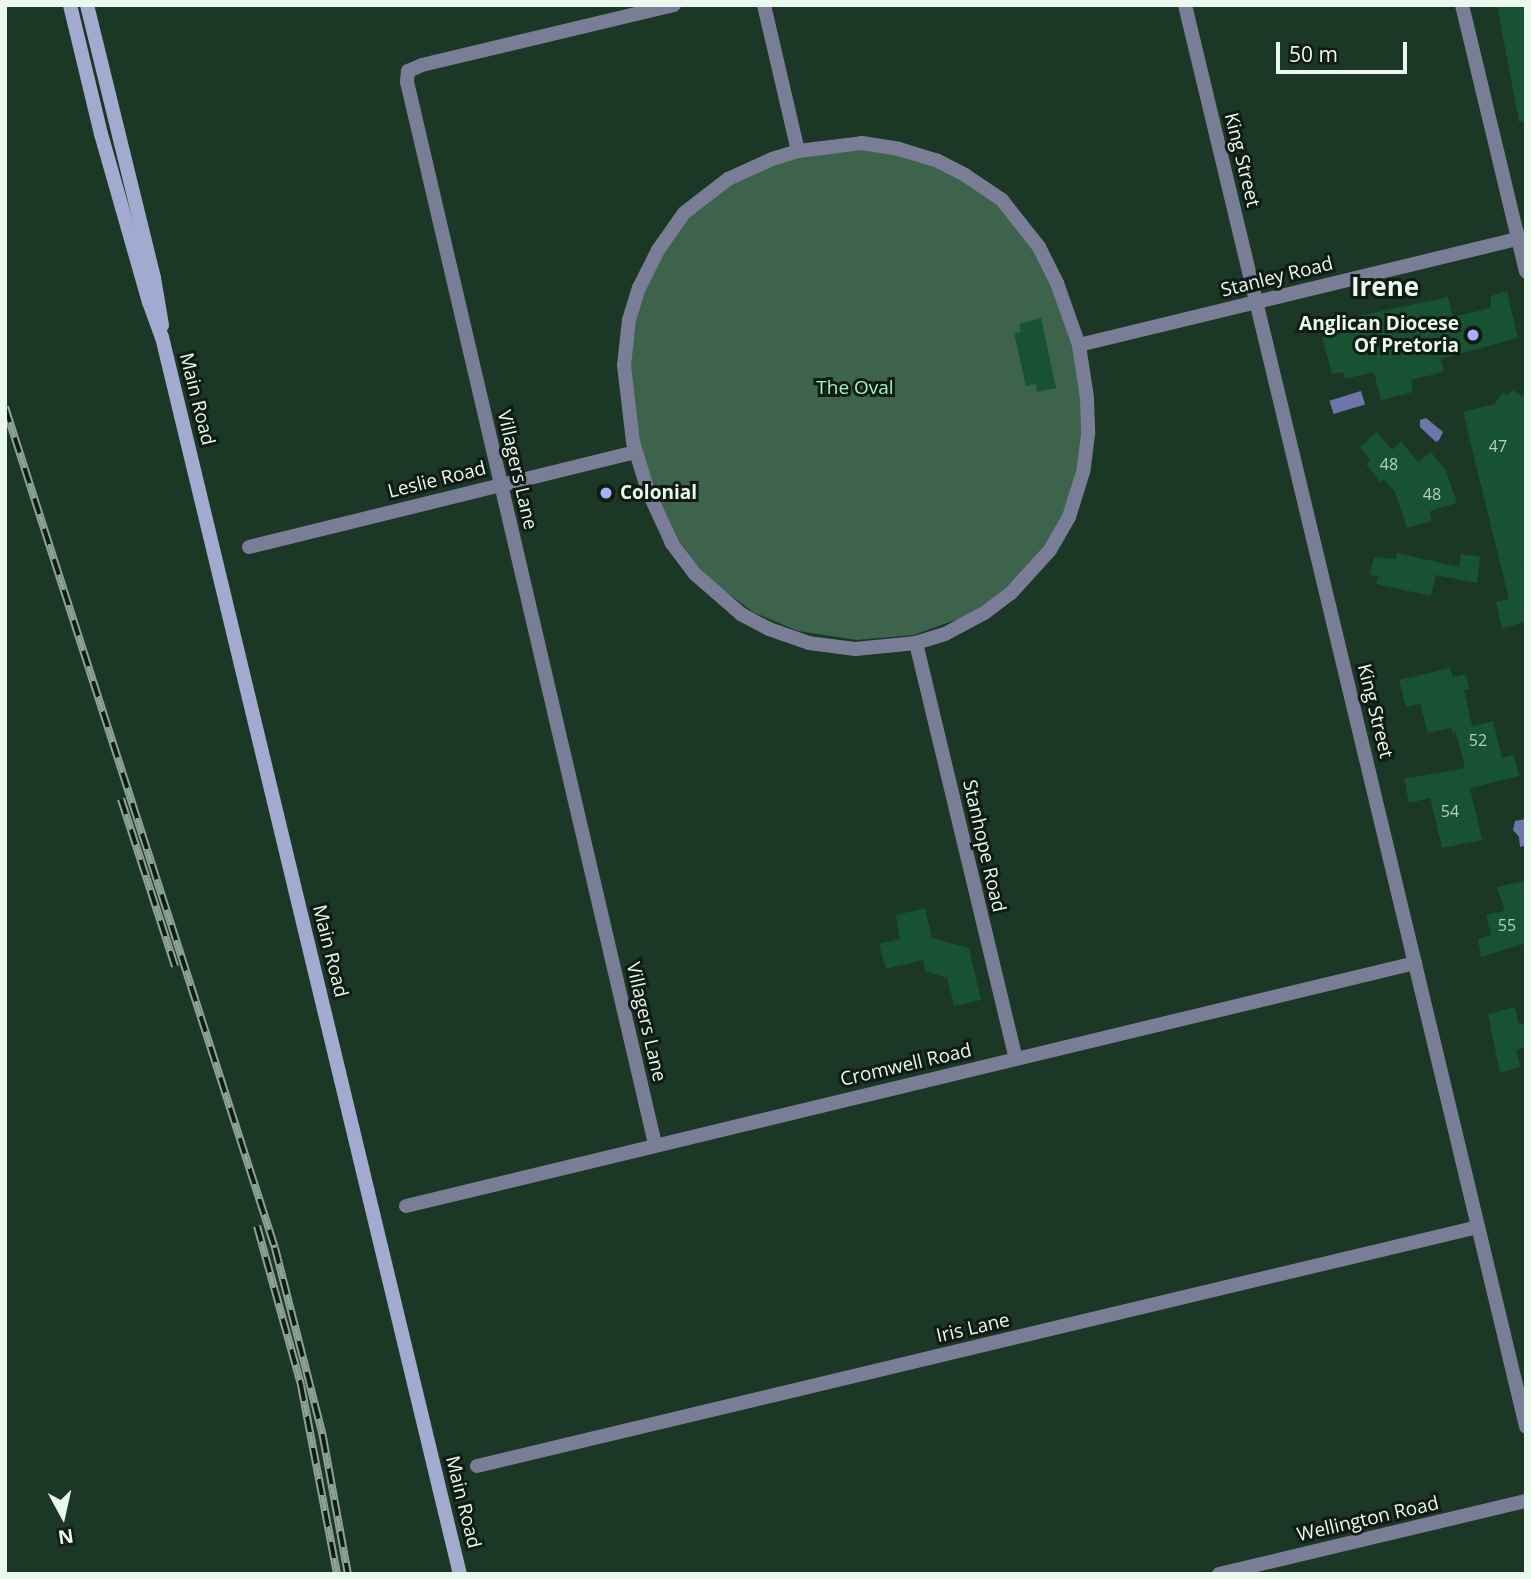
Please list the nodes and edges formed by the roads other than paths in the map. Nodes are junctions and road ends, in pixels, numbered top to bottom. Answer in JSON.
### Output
{"nodes":[{"id":1,"x":70,"y":5,"type":"edge"},
{"id":2,"x":87,"y":5,"type":"edge"},
{"id":3,"x":674,"y":5,"type":"edge"},
{"id":4,"x":764,"y":5,"type":"edge"},
{"id":5,"x":1185,"y":5,"type":"edge"},
{"id":6,"x":1462,"y":5,"type":"edge"},
{"id":7,"x":798,"y":151,"type":"junction"},
{"id":8,"x":1522,"y":238,"type":"edge"},
{"id":9,"x":1526,"y":271,"type":"edge"},
{"id":10,"x":1257,"y":302,"type":"junction"},
{"id":11,"x":162,"y":337,"type":"junction"},
{"id":12,"x":1079,"y":345,"type":"junction"},
{"id":13,"x":635,"y":452,"type":"junction"},
{"id":14,"x":500,"y":484,"type":"junction"},
{"id":15,"x":249,"y":547,"type":"dead end"},
{"id":16,"x":916,"y":643,"type":"junction"},
{"id":17,"x":1415,"y":963,"type":"junction"},
{"id":18,"x":1016,"y":1058,"type":"junction"},
{"id":19,"x":655,"y":1144,"type":"junction"},
{"id":20,"x":406,"y":1206,"type":"dead end"},
{"id":21,"x":1478,"y":1227,"type":"junction"},
{"id":22,"x":1526,"y":1427,"type":"edge"},
{"id":23,"x":477,"y":1466,"type":"dead end"},
{"id":24,"x":1526,"y":1501,"type":"edge"},
{"id":25,"x":460,"y":1574,"type":"edge"},
{"id":26,"x":1219,"y":1574,"type":"edge"}],
"edges":[{"from":1,"to":11,"type":"main road","name":"Main Road"},
{"from":2,"to":11,"type":"main road","name":"Main Road"},
{"from":3,"to":14,"type":"street","name":"Villagers Lane"},
{"from":4,"to":7,"type":"street"},
{"from":5,"to":10,"type":"street","name":"King Street"},
{"from":6,"to":8,"type":"street"},
{"from":7,"to":12,"type":"street"},
{"from":7,"to":13,"type":"street"},
{"from":8,"to":9,"type":"street"},
{"from":8,"to":10,"type":"street","name":"Stanley Road"},
{"from":10,"to":12,"type":"street","name":"Stanley Road"},
{"from":10,"to":17,"type":"street","name":"King Street"},
{"from":11,"to":25,"type":"main road","name":"Main Road"},
{"from":12,"to":16,"type":"street"},
{"from":13,"to":14,"type":"street","name":"Leslie Road"},
{"from":13,"to":16,"type":"street"},
{"from":14,"to":15,"type":"street","name":"Leslie Road"},
{"from":14,"to":19,"type":"street","name":"Villagers Lane"},
{"from":16,"to":18,"type":"street","name":"Stanhope Road"},
{"from":17,"to":18,"type":"street","name":"Cromwell Road"},
{"from":17,"to":21,"type":"street","name":"King Street"},
{"from":18,"to":19,"type":"street","name":"Cromwell Road"},
{"from":19,"to":20,"type":"street","name":"Cromwell Road"},
{"from":21,"to":22,"type":"street","name":"King Street"},
{"from":21,"to":23,"type":"street","name":"Iris Lane"},
{"from":24,"to":26,"type":"street","name":"Wellington Road"}]}
